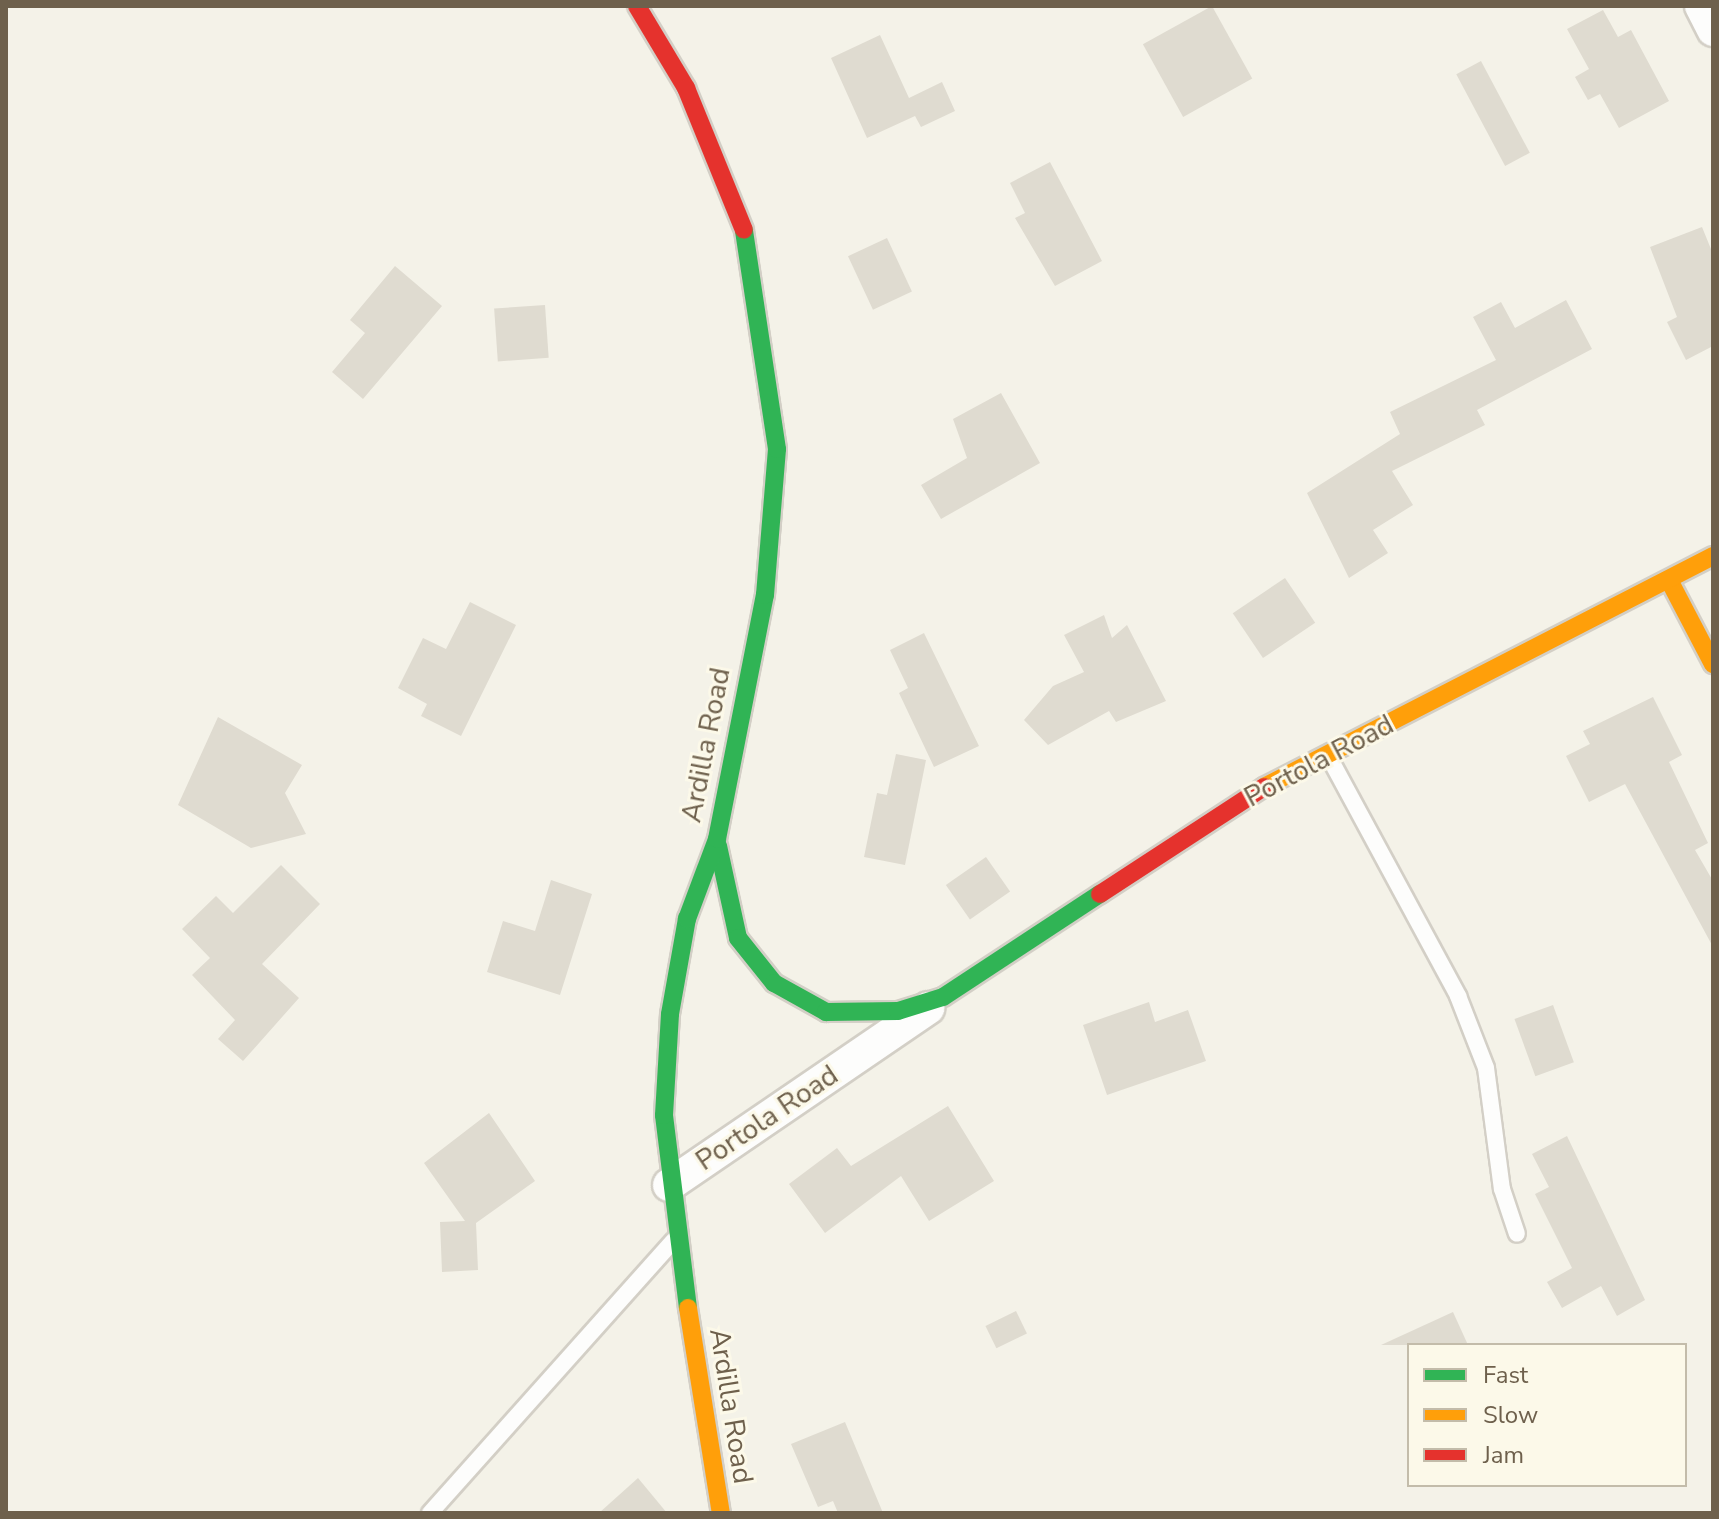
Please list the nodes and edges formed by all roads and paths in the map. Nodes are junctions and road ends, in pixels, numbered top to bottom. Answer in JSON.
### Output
{"nodes":[{"id":1,"x":637,"y":6,"type":"edge"},
{"id":2,"x":1701,"y":6,"type":"edge"},
{"id":3,"x":1713,"y":30,"type":"edge"},
{"id":4,"x":1713,"y":556,"type":"edge"},
{"id":5,"x":1669,"y":580,"type":"junction"},
{"id":6,"x":1713,"y":664,"type":"edge"},
{"id":7,"x":1328,"y":754,"type":"junction"},
{"id":8,"x":717,"y":839,"type":"junction"},
{"id":9,"x":943,"y":997,"type":"junction"},
{"id":10,"x":669,"y":1185,"type":"junction"},
{"id":11,"x":1517,"y":1234,"type":"dead end"},
{"id":12,"x":677,"y":1237,"type":"junction"},
{"id":13,"x":430,"y":1513,"type":"edge"},
{"id":14,"x":721,"y":1513,"type":"edge"}],
"edges":[{"from":1,"to":8,"type":"street","name":"Ardilla Road"},
{"from":2,"to":3,"type":"street"},
{"from":4,"to":5,"type":"street","name":"Portola Road"},
{"from":5,"to":6,"type":"street"},
{"from":5,"to":7,"type":"street","name":"Portola Road"},
{"from":7,"to":9,"type":"street","name":"Portola Road"},
{"from":7,"to":11,"type":"lane"},
{"from":8,"to":9,"type":"street","name":"Portola Road"},
{"from":8,"to":10,"type":"street","name":"Ardilla Road"},
{"from":9,"to":10,"type":"street","name":"Portola Road"},
{"from":10,"to":12,"type":"street","name":"Ardilla Road"},
{"from":12,"to":13,"type":"lane"},
{"from":12,"to":14,"type":"street","name":"Ardilla Road"}]}
